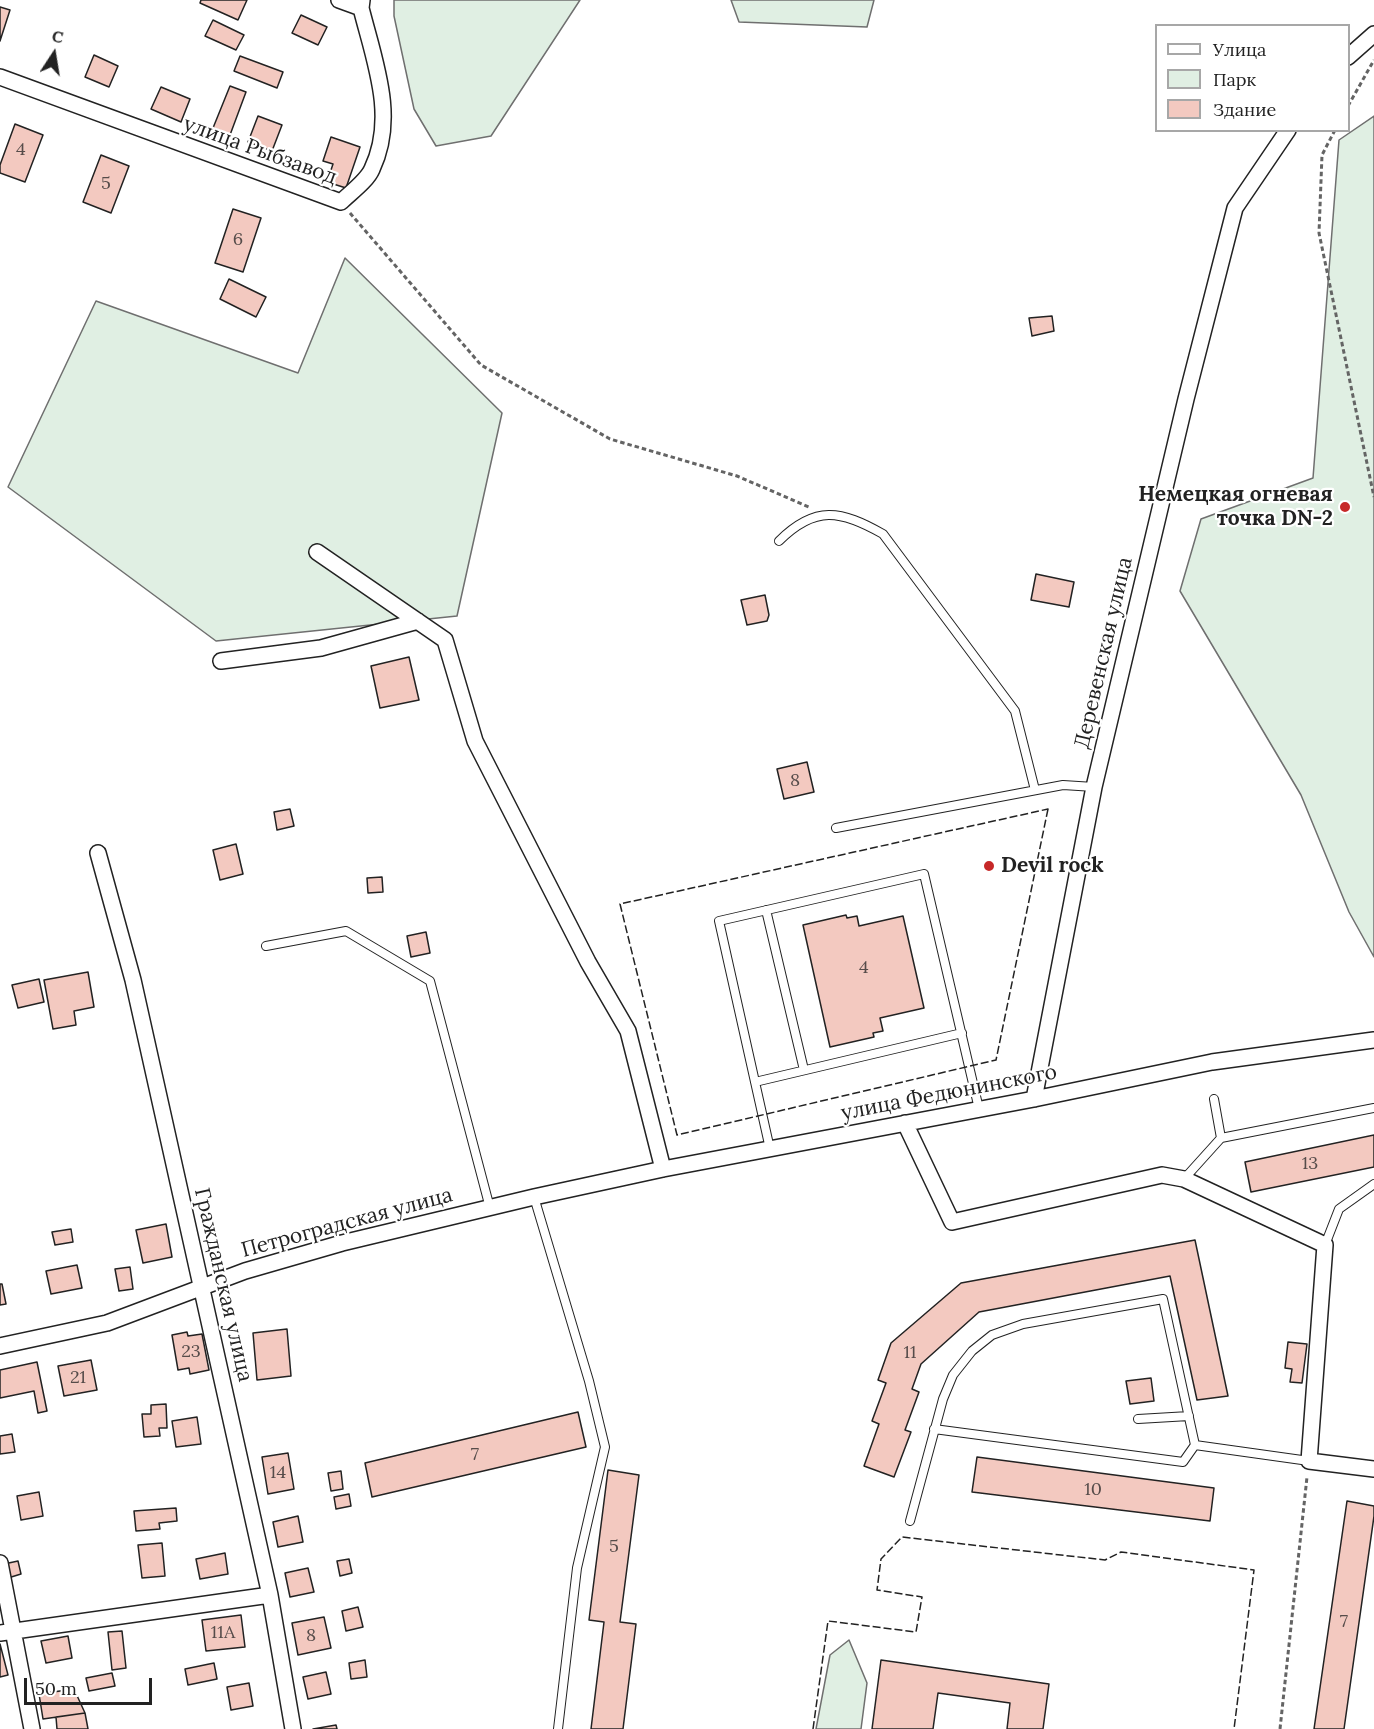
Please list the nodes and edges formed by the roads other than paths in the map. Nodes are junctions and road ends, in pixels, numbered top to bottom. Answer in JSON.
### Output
{"nodes":[{"id":1,"x":339,"y":0,"type":"edge"},
{"id":2,"x":362,"y":4,"type":"edge"},
{"id":3,"x":1374,"y":34,"type":"edge"},
{"id":4,"x":1350,"y":55,"type":"edge"},
{"id":5,"x":0,"y":77,"type":"edge"},
{"id":6,"x":1287,"y":132,"type":"edge"},
{"id":7,"x":779,"y":541,"type":"dead end"},
{"id":8,"x":317,"y":552,"type":"dead end"},
{"id":9,"x":418,"y":621,"type":"junction"},
{"id":10,"x":221,"y":661,"type":"dead end"},
{"id":11,"x":1094,"y":787,"type":"junction"},
{"id":12,"x":1035,"y":790,"type":"junction"},
{"id":13,"x":836,"y":828,"type":"dead end"},
{"id":14,"x":98,"y":853,"type":"dead end"},
{"id":15,"x":766,"y":910,"type":"junction"},
{"id":16,"x":266,"y":946,"type":"dead end"},
{"id":17,"x":962,"y":1033,"type":"junction"},
{"id":18,"x":1374,"y":1040,"type":"edge"},
{"id":19,"x":804,"y":1070,"type":"junction"},
{"id":20,"x":755,"y":1082,"type":"junction"},
{"id":21,"x":1034,"y":1099,"type":"junction"},
{"id":22,"x":1214,"y":1100,"type":"dead end"},
{"id":23,"x":1374,"y":1108,"type":"edge"},
{"id":24,"x":980,"y":1109,"type":"junction"},
{"id":25,"x":905,"y":1123,"type":"junction"},
{"id":26,"x":1221,"y":1138,"type":"junction"},
{"id":27,"x":770,"y":1149,"type":"junction"},
{"id":28,"x":663,"y":1168,"type":"junction"},
{"id":29,"x":1184,"y":1179,"type":"junction"},
{"id":30,"x":1374,"y":1185,"type":"edge"},
{"id":31,"x":534,"y":1197,"type":"junction"},
{"id":32,"x":490,"y":1208,"type":"junction"},
{"id":33,"x":1324,"y":1245,"type":"junction"},
{"id":34,"x":201,"y":1287,"type":"junction"},
{"id":35,"x":0,"y":1346,"type":"edge"},
{"id":36,"x":1189,"y":1416,"type":"junction"},
{"id":37,"x":1138,"y":1419,"type":"dead end"},
{"id":38,"x":934,"y":1429,"type":"junction"},
{"id":39,"x":1195,"y":1445,"type":"junction"},
{"id":40,"x":1309,"y":1461,"type":"junction"},
{"id":41,"x":1374,"y":1469,"type":"edge"},
{"id":42,"x":910,"y":1521,"type":"dead end"},
{"id":43,"x":0,"y":1563,"type":"edge"},
{"id":44,"x":270,"y":1595,"type":"junction"},
{"id":45,"x":7,"y":1632,"type":"edge"},
{"id":46,"x":32,"y":1729,"type":"edge"},
{"id":47,"x":293,"y":1729,"type":"edge"},
{"id":48,"x":558,"y":1729,"type":"edge"}],
"edges":[{"from":1,"to":2,"type":"street","name":"улица Рыбзавод"},
{"from":2,"to":5,"type":"street","name":"улица Рыбзавод"},
{"from":3,"to":4,"type":"street"},
{"from":6,"to":11,"type":"street","name":"Деревенская улица"},
{"from":7,"to":12,"type":"lane"},
{"from":8,"to":9,"type":"street"},
{"from":9,"to":10,"type":"street"},
{"from":9,"to":28,"type":"street"},
{"from":11,"to":12,"type":"lane"},
{"from":11,"to":21,"type":"street","name":"Деревенская улица"},
{"from":12,"to":13,"type":"lane"},
{"from":14,"to":34,"type":"street","name":"Гражданская улица"},
{"from":15,"to":17,"type":"lane"},
{"from":15,"to":19,"type":"lane"},
{"from":15,"to":20,"type":"lane"},
{"from":16,"to":32,"type":"lane"},
{"from":17,"to":19,"type":"lane"},
{"from":17,"to":24,"type":"lane"},
{"from":18,"to":21,"type":"street","name":"улица Федюнинского"},
{"from":19,"to":20,"type":"lane"},
{"from":20,"to":27,"type":"lane"},
{"from":21,"to":24,"type":"street","name":"улица Федюнинского"},
{"from":22,"to":26,"type":"lane"},
{"from":23,"to":26,"type":"lane"},
{"from":24,"to":25,"type":"street","name":"улица Федюнинского"},
{"from":25,"to":27,"type":"street","name":"улица Федюнинского"},
{"from":25,"to":29,"type":"street"},
{"from":26,"to":29,"type":"lane"},
{"from":27,"to":28,"type":"street","name":"улица Федюнинского"},
{"from":28,"to":31,"type":"street","name":"улица Федюнинского"},
{"from":29,"to":33,"type":"street"},
{"from":30,"to":33,"type":"lane"},
{"from":31,"to":32,"type":"street","name":"Петроградская улица"},
{"from":31,"to":48,"type":"lane"},
{"from":32,"to":34,"type":"street","name":"Петроградская улица"},
{"from":33,"to":40,"type":"street"},
{"from":34,"to":35,"type":"street","name":"Петроградская улица"},
{"from":34,"to":44,"type":"street","name":"Гражданская улица"},
{"from":36,"to":37,"type":"lane"},
{"from":36,"to":38,"type":"lane"},
{"from":36,"to":39,"type":"lane"},
{"from":38,"to":39,"type":"lane"},
{"from":38,"to":42,"type":"lane"},
{"from":39,"to":40,"type":"lane"},
{"from":40,"to":41,"type":"street"},
{"from":43,"to":45,"type":"street"},
{"from":44,"to":45,"type":"street"},
{"from":44,"to":47,"type":"street","name":"Гражданская улица"},
{"from":45,"to":46,"type":"street"}]}
